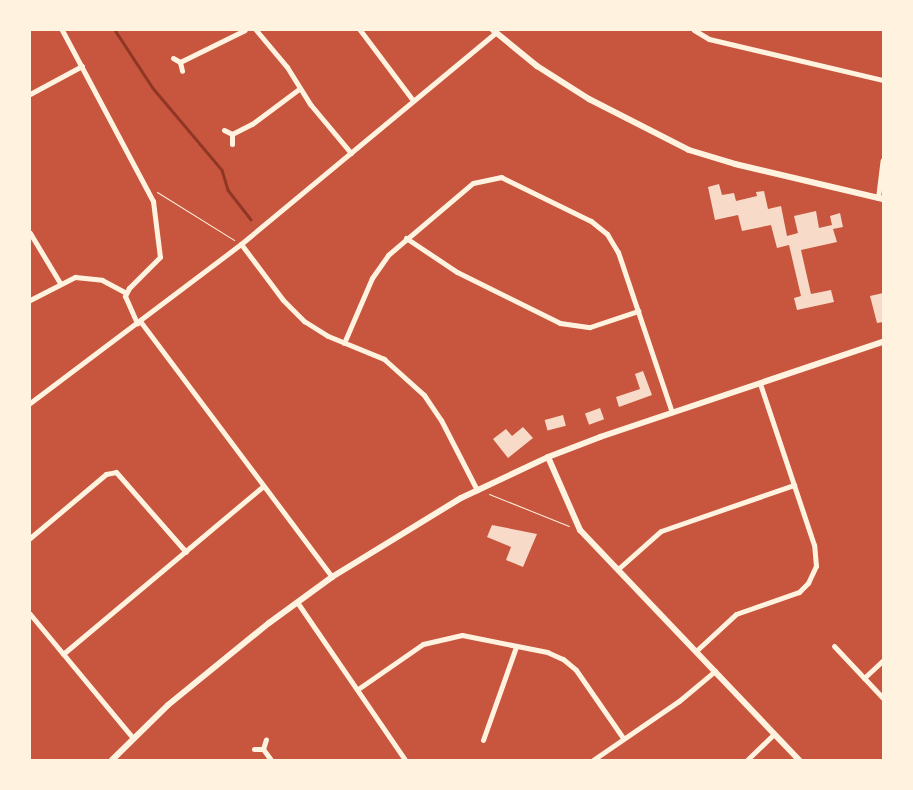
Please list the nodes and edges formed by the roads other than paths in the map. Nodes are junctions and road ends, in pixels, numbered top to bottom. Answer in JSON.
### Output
{"nodes":[{"id":1,"x":62,"y":30,"type":"edge"},
{"id":2,"x":245,"y":30,"type":"edge"},
{"id":3,"x":256,"y":30,"type":"edge"},
{"id":4,"x":360,"y":30,"type":"edge"},
{"id":5,"x":694,"y":30,"type":"edge"},
{"id":6,"x":494,"y":31,"type":"edge"},
{"id":7,"x":173,"y":58,"type":"dead end"},
{"id":8,"x":180,"y":62,"type":"junction"},
{"id":9,"x":82,"y":66,"type":"junction"},
{"id":10,"x":182,"y":71,"type":"dead end"},
{"id":11,"x":883,"y":80,"type":"edge"},
{"id":12,"x":299,"y":89,"type":"junction"},
{"id":13,"x":30,"y":94,"type":"edge"},
{"id":14,"x":412,"y":99,"type":"junction"},
{"id":15,"x":224,"y":130,"type":"dead end"},
{"id":16,"x":232,"y":134,"type":"junction"},
{"id":17,"x":232,"y":144,"type":"dead end"},
{"id":18,"x":351,"y":152,"type":"junction"},
{"id":19,"x":883,"y":160,"type":"edge"},
{"id":20,"x":880,"y":199,"type":"edge"},
{"id":21,"x":30,"y":233,"type":"edge"},
{"id":22,"x":406,"y":238,"type":"junction"},
{"id":23,"x":241,"y":244,"type":"junction"},
{"id":24,"x":60,"y":283,"type":"junction"},
{"id":25,"x":126,"y":293,"type":"junction"},
{"id":26,"x":30,"y":300,"type":"edge"},
{"id":27,"x":638,"y":311,"type":"junction"},
{"id":28,"x":139,"y":322,"type":"junction"},
{"id":29,"x":883,"y":342,"type":"edge"},
{"id":30,"x":344,"y":343,"type":"junction"},
{"id":31,"x":760,"y":384,"type":"junction"},
{"id":32,"x":30,"y":403,"type":"edge"},
{"id":33,"x":672,"y":412,"type":"junction"},
{"id":34,"x":548,"y":457,"type":"junction"},
{"id":35,"x":794,"y":485,"type":"junction"},
{"id":36,"x":263,"y":486,"type":"junction"},
{"id":37,"x":478,"y":490,"type":"junction"},
{"id":38,"x":30,"y":538,"type":"edge"},
{"id":39,"x":186,"y":552,"type":"junction"},
{"id":40,"x":618,"y":569,"type":"junction"},
{"id":41,"x":332,"y":577,"type":"junction"},
{"id":42,"x":297,"y":602,"type":"junction"},
{"id":43,"x":30,"y":614,"type":"edge"},
{"id":44,"x":516,"y":646,"type":"junction"},
{"id":45,"x":834,"y":646,"type":"dead end"},
{"id":46,"x":696,"y":651,"type":"junction"},
{"id":47,"x":63,"y":654,"type":"junction"},
{"id":48,"x":883,"y":660,"type":"edge"},
{"id":49,"x":715,"y":671,"type":"junction"},
{"id":50,"x":864,"y":678,"type":"junction"},
{"id":51,"x":358,"y":689,"type":"junction"},
{"id":52,"x":883,"y":698,"type":"edge"},
{"id":53,"x":774,"y":734,"type":"junction"},
{"id":54,"x":133,"y":738,"type":"junction"},
{"id":55,"x":623,"y":738,"type":"junction"},
{"id":56,"x":266,"y":739,"type":"dead end"},
{"id":57,"x":483,"y":740,"type":"dead end"},
{"id":58,"x":254,"y":749,"type":"dead end"},
{"id":59,"x":263,"y":749,"type":"junction"},
{"id":60,"x":112,"y":760,"type":"edge"},
{"id":61,"x":271,"y":760,"type":"edge"},
{"id":62,"x":405,"y":760,"type":"edge"},
{"id":63,"x":593,"y":760,"type":"edge"},
{"id":64,"x":747,"y":760,"type":"edge"},
{"id":65,"x":799,"y":760,"type":"edge"}],
"edges":[{"from":1,"to":9,"type":"street"},
{"from":2,"to":8,"type":"street"},
{"from":3,"to":12,"type":"street"},
{"from":4,"to":14,"type":"street"},
{"from":5,"to":11,"type":"street"},
{"from":6,"to":14,"type":"street"},
{"from":6,"to":20,"type":"street"},
{"from":7,"to":8,"type":"street"},
{"from":8,"to":10,"type":"street"},
{"from":9,"to":13,"type":"street"},
{"from":9,"to":25,"type":"street"},
{"from":12,"to":16,"type":"street"},
{"from":12,"to":18,"type":"street"},
{"from":14,"to":18,"type":"street"},
{"from":15,"to":16,"type":"street"},
{"from":16,"to":17,"type":"street"},
{"from":18,"to":23,"type":"street"},
{"from":19,"to":20,"type":"street"},
{"from":21,"to":24,"type":"street"},
{"from":22,"to":27,"type":"street"},
{"from":22,"to":27,"type":"street"},
{"from":22,"to":30,"type":"street"},
{"from":23,"to":28,"type":"street"},
{"from":23,"to":30,"type":"street"},
{"from":24,"to":25,"type":"street"},
{"from":24,"to":26,"type":"street"},
{"from":25,"to":28,"type":"street"},
{"from":27,"to":33,"type":"street"},
{"from":28,"to":32,"type":"street"},
{"from":28,"to":36,"type":"street"},
{"from":29,"to":31,"type":"street"},
{"from":30,"to":37,"type":"street"},
{"from":31,"to":33,"type":"street"},
{"from":31,"to":35,"type":"street"},
{"from":33,"to":34,"type":"street"},
{"from":34,"to":37,"type":"street"},
{"from":34,"to":40,"type":"street"},
{"from":35,"to":40,"type":"street"},
{"from":35,"to":46,"type":"street"},
{"from":36,"to":39,"type":"street"},
{"from":36,"to":41,"type":"street"},
{"from":37,"to":41,"type":"street"},
{"from":38,"to":39,"type":"street"},
{"from":39,"to":47,"type":"street"},
{"from":40,"to":46,"type":"street"},
{"from":41,"to":42,"type":"street"},
{"from":42,"to":51,"type":"street"},
{"from":42,"to":54,"type":"street"},
{"from":43,"to":47,"type":"street"},
{"from":44,"to":51,"type":"street"},
{"from":44,"to":55,"type":"street"},
{"from":44,"to":57,"type":"street"},
{"from":45,"to":50,"type":"street"},
{"from":46,"to":49,"type":"street"},
{"from":47,"to":54,"type":"street"},
{"from":48,"to":50,"type":"street"},
{"from":49,"to":53,"type":"street"},
{"from":49,"to":55,"type":"street"},
{"from":50,"to":52,"type":"street"},
{"from":51,"to":62,"type":"street"},
{"from":53,"to":64,"type":"street"},
{"from":53,"to":65,"type":"street"},
{"from":54,"to":60,"type":"street"},
{"from":55,"to":63,"type":"street"},
{"from":56,"to":59,"type":"street"},
{"from":58,"to":59,"type":"street"},
{"from":59,"to":61,"type":"street"}]}
